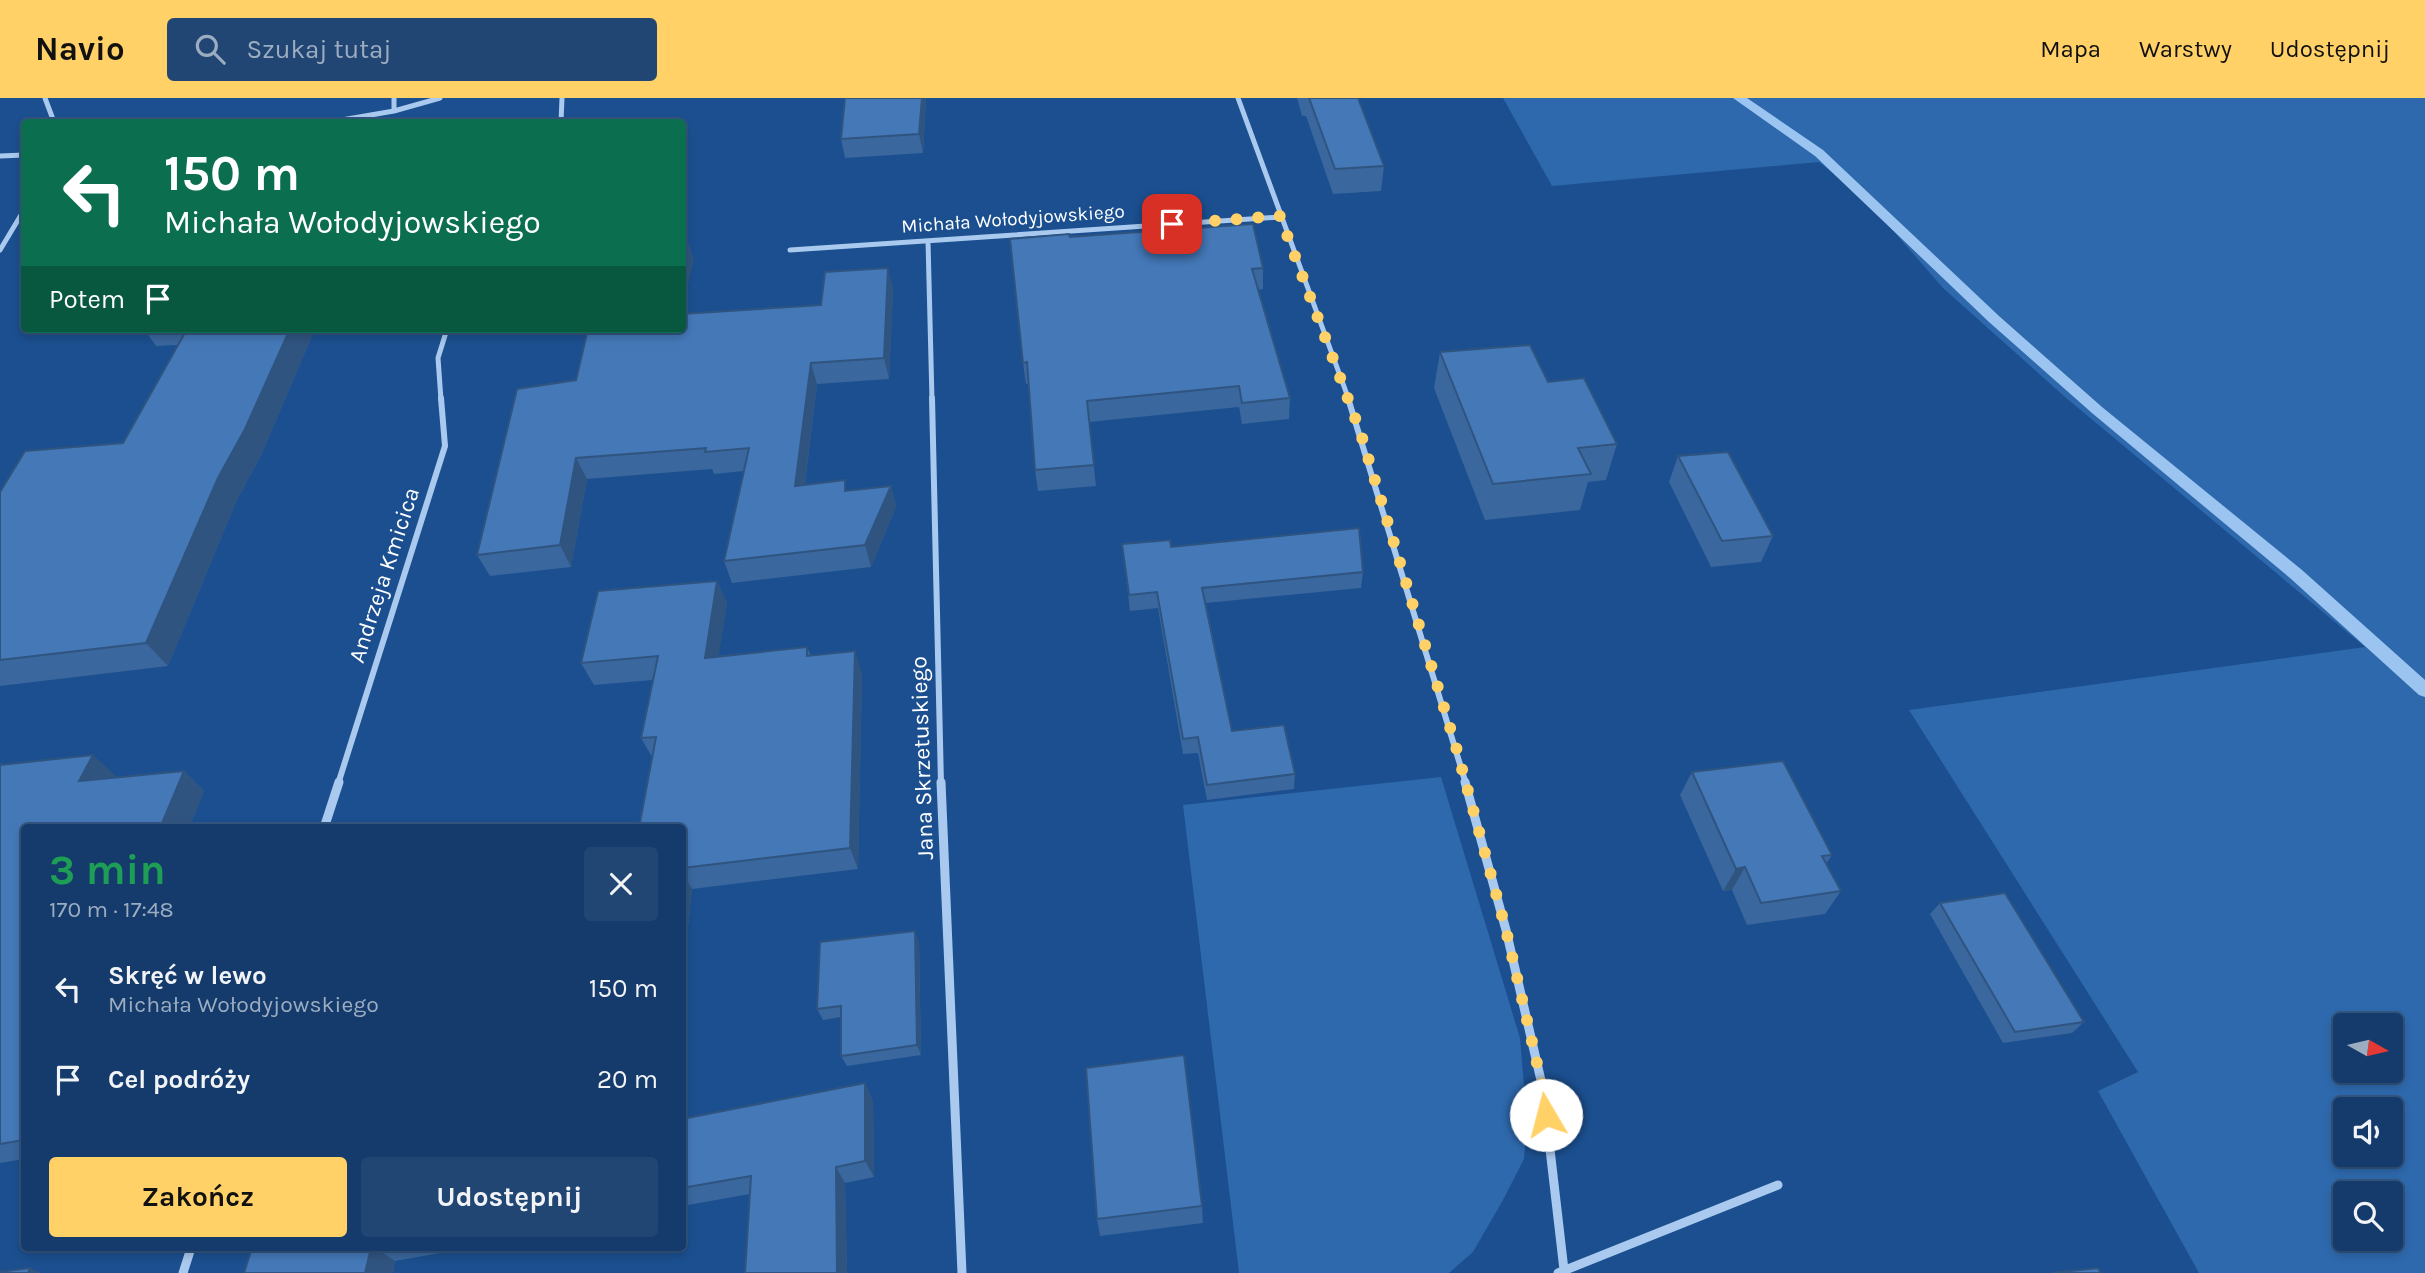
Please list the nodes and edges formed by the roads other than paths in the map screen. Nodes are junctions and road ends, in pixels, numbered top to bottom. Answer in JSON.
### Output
{"nodes":[{"id":1,"x":44,"y":98,"type":"edge"},
{"id":2,"x":394,"y":98,"type":"edge"},
{"id":3,"x":440,"y":98,"type":"edge"},
{"id":4,"x":562,"y":98,"type":"edge"},
{"id":5,"x":1238,"y":98,"type":"edge"},
{"id":6,"x":394,"y":111,"type":"junction"},
{"id":7,"x":53,"y":119,"type":"edge"},
{"id":8,"x":347,"y":119,"type":"edge"},
{"id":9,"x":561,"y":119,"type":"edge"},
{"id":10,"x":21,"y":155,"type":"edge"},
{"id":11,"x":0,"y":156,"type":"edge"},
{"id":12,"x":21,"y":215,"type":"edge"},
{"id":13,"x":1280,"y":216,"type":"junction"},
{"id":14,"x":928,"y":241,"type":"junction"},
{"id":15,"x":0,"y":250,"type":"edge"},
{"id":16,"x":790,"y":250,"type":"dead end"},
{"id":17,"x":446,"y":333,"type":"edge"},
{"id":18,"x":325,"y":824,"type":"edge"},
{"id":19,"x":1777,"y":1185,"type":"dead end"},
{"id":20,"x":190,"y":1251,"type":"edge"},
{"id":21,"x":1561,"y":1272,"type":"edge"},
{"id":22,"x":183,"y":1273,"type":"edge"},
{"id":23,"x":962,"y":1273,"type":"edge"}],
"edges":[{"from":1,"to":7,"type":"street"},
{"from":2,"to":6,"type":"street"},
{"from":3,"to":6,"type":"street"},
{"from":4,"to":9,"type":"street"},
{"from":5,"to":13,"type":"street"},
{"from":6,"to":8,"type":"street"},
{"from":10,"to":11,"type":"street"},
{"from":12,"to":15,"type":"street"},
{"from":13,"to":14,"type":"street","name":"Michała Wołodyjowskiego"},
{"from":13,"to":21,"type":"street"},
{"from":14,"to":16,"type":"street","name":"Michała Wołodyjowskiego"},
{"from":14,"to":23,"type":"street","name":"Jana Skrzetuskiego"},
{"from":17,"to":18,"type":"street","name":"Andrzeja Kmicica"},
{"from":19,"to":21,"type":"street"},
{"from":20,"to":22,"type":"street"}]}
